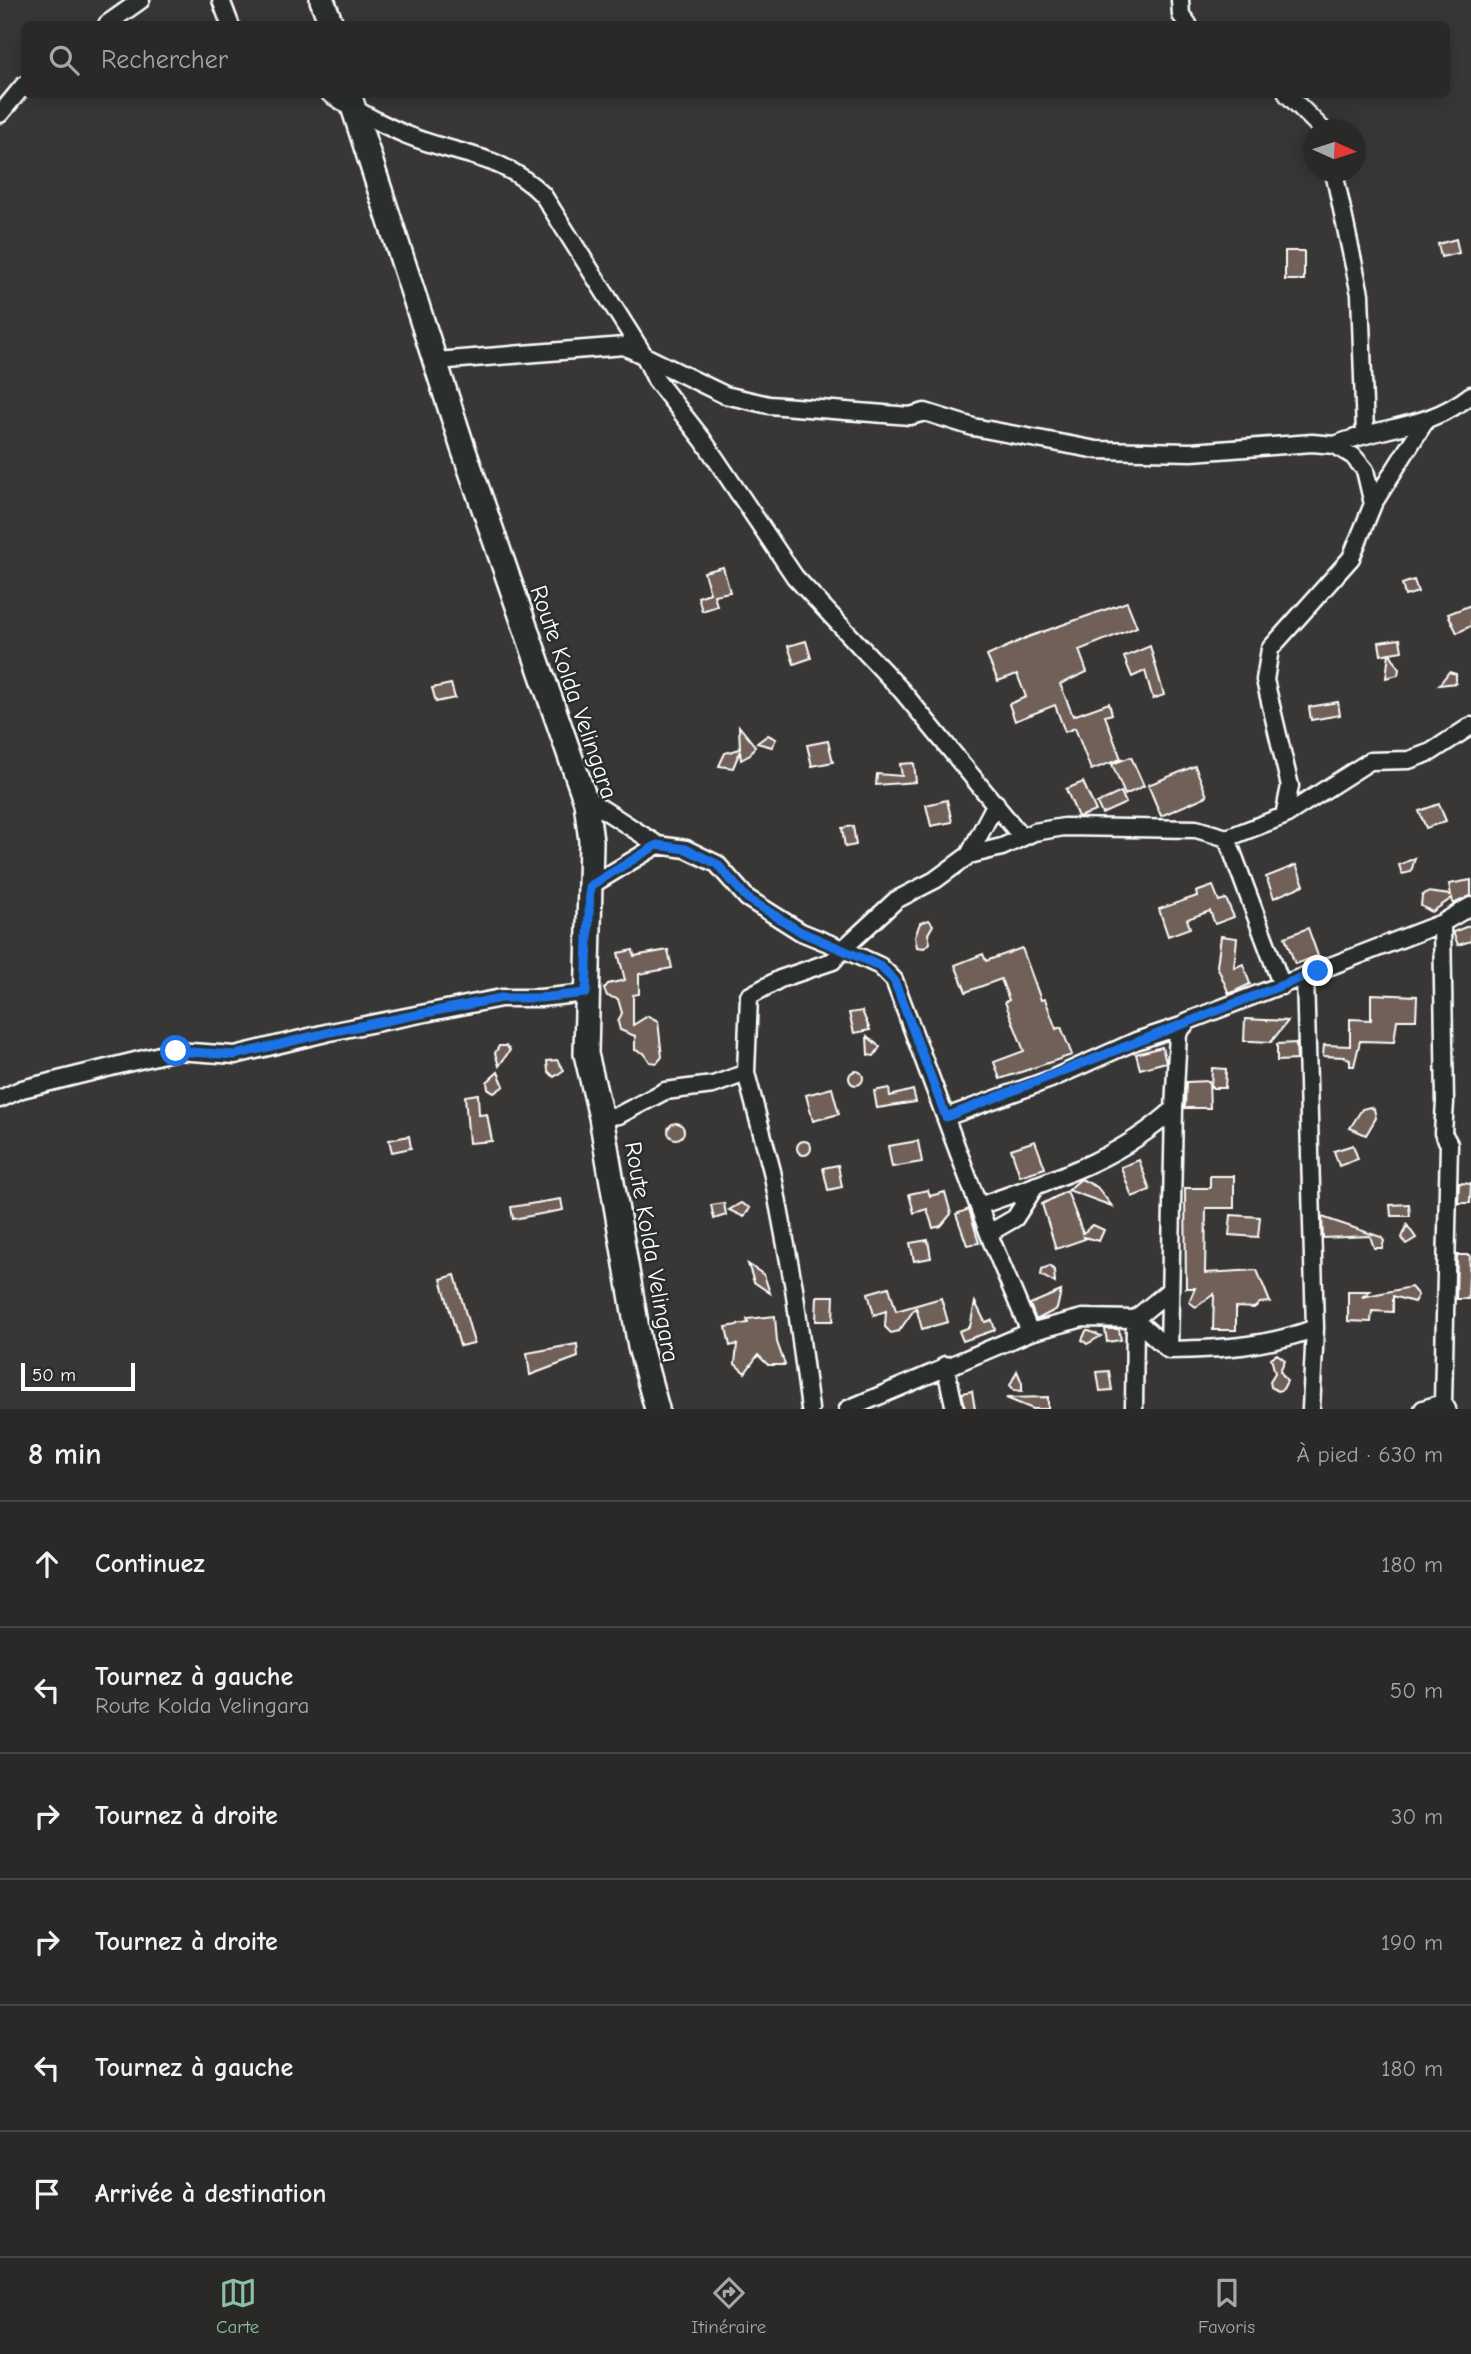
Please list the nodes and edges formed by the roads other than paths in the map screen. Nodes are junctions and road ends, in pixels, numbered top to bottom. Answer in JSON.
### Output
{"nodes":[{"id":1,"x":141,"y":0,"type":"edge"},
{"id":2,"x":221,"y":0,"type":"edge"},
{"id":3,"x":322,"y":0,"type":"edge"},
{"id":4,"x":1180,"y":0,"type":"edge"},
{"id":5,"x":111,"y":21,"type":"edge"},
{"id":6,"x":229,"y":21,"type":"edge"},
{"id":7,"x":330,"y":21,"type":"edge"},
{"id":8,"x":1186,"y":21,"type":"edge"},
{"id":9,"x":21,"y":89,"type":"edge"},
{"id":10,"x":1291,"y":98,"type":"edge"},
{"id":11,"x":351,"y":101,"type":"edge"},
{"id":12,"x":0,"y":114,"type":"edge"},
{"id":13,"x":1311,"y":119,"type":"edge"},
{"id":14,"x":1336,"y":182,"type":"edge"},
{"id":15,"x":644,"y":355,"type":"junction"},
{"id":16,"x":436,"y":361,"type":"junction"},
{"id":17,"x":1471,"y":395,"type":"edge"},
{"id":18,"x":1424,"y":423,"type":"junction"},
{"id":19,"x":1365,"y":433,"type":"junction"},
{"id":20,"x":1335,"y":445,"type":"junction"},
{"id":21,"x":1373,"y":503,"type":"junction"},
{"id":22,"x":1471,"y":726,"type":"edge"},
{"id":23,"x":584,"y":797,"type":"junction"},
{"id":24,"x":996,"y":803,"type":"junction"},
{"id":25,"x":1284,"y":816,"type":"junction"},
{"id":26,"x":1021,"y":836,"type":"junction"},
{"id":27,"x":1227,"y":838,"type":"junction"},
{"id":28,"x":657,"y":845,"type":"junction"},
{"id":29,"x":970,"y":855,"type":"junction"},
{"id":30,"x":590,"y":886,"type":"junction"},
{"id":31,"x":1471,"y":906,"type":"edge"},
{"id":32,"x":1442,"y":923,"type":"junction"},
{"id":33,"x":843,"y":949,"type":"junction"},
{"id":34,"x":1305,"y":977,"type":"junction"},
{"id":35,"x":1282,"y":986,"type":"junction"},
{"id":36,"x":586,"y":993,"type":"junction"},
{"id":37,"x":1181,"y":1026,"type":"junction"},
{"id":38,"x":746,"y":1073,"type":"junction"},
{"id":39,"x":0,"y":1099,"type":"edge"},
{"id":40,"x":1174,"y":1108,"type":"junction"},
{"id":41,"x":946,"y":1117,"type":"junction"},
{"id":42,"x":601,"y":1118,"type":"junction"},
{"id":43,"x":1037,"y":1185,"type":"junction"},
{"id":44,"x":979,"y":1206,"type":"junction"},
{"id":45,"x":989,"y":1233,"type":"junction"},
{"id":46,"x":1170,"y":1290,"type":"junction"},
{"id":47,"x":1135,"y":1319,"type":"junction"},
{"id":48,"x":1315,"y":1328,"type":"junction"},
{"id":49,"x":1030,"y":1332,"type":"junction"},
{"id":50,"x":1287,"y":1339,"type":"junction"},
{"id":51,"x":1169,"y":1350,"type":"junction"},
{"id":52,"x":1313,"y":1353,"type":"junction"},
{"id":53,"x":946,"y":1365,"type":"junction"},
{"id":54,"x":1445,"y":1406,"type":"edge"},
{"id":55,"x":657,"y":1409,"type":"edge"},
{"id":56,"x":810,"y":1409,"type":"edge"},
{"id":57,"x":848,"y":1409,"type":"edge"},
{"id":58,"x":955,"y":1409,"type":"edge"},
{"id":59,"x":1134,"y":1409,"type":"edge"},
{"id":60,"x":1311,"y":1409,"type":"edge"},
{"id":61,"x":1423,"y":1409,"type":"edge"}],
"edges":[{"from":1,"to":5,"type":"street"},
{"from":2,"to":6,"type":"street"},
{"from":3,"to":7,"type":"main road"},
{"from":4,"to":8,"type":"street"},
{"from":9,"to":12,"type":"street"},
{"from":10,"to":13,"type":"street"},
{"from":11,"to":15,"type":"street"},
{"from":11,"to":16,"type":"main road","name":"Route Kolda Velingara"},
{"from":14,"to":19,"type":"street"},
{"from":15,"to":16,"type":"street"},
{"from":15,"to":20,"type":"street"},
{"from":15,"to":24,"type":"street"},
{"from":16,"to":23,"type":"main road","name":"Route Kolda Velingara"},
{"from":17,"to":18,"type":"street"},
{"from":18,"to":19,"type":"street"},
{"from":18,"to":21,"type":"street"},
{"from":19,"to":20,"type":"street"},
{"from":20,"to":21,"type":"street"},
{"from":21,"to":25,"type":"street"},
{"from":22,"to":25,"type":"street"},
{"from":23,"to":28,"type":"street"},
{"from":23,"to":30,"type":"main road","name":"Route Kolda Velingara"},
{"from":24,"to":26,"type":"street"},
{"from":24,"to":29,"type":"street"},
{"from":25,"to":27,"type":"street"},
{"from":26,"to":27,"type":"street"},
{"from":26,"to":29,"type":"street"},
{"from":27,"to":35,"type":"street"},
{"from":28,"to":30,"type":"street"},
{"from":28,"to":33,"type":"street"},
{"from":29,"to":33,"type":"street"},
{"from":30,"to":36,"type":"main road","name":"Route Kolda Velingara"},
{"from":31,"to":32,"type":"street"},
{"from":32,"to":34,"type":"street"},
{"from":32,"to":54,"type":"street"},
{"from":33,"to":38,"type":"street"},
{"from":33,"to":41,"type":"street"},
{"from":34,"to":35,"type":"street"},
{"from":34,"to":48,"type":"street"},
{"from":35,"to":37,"type":"street"},
{"from":36,"to":39,"type":"street"},
{"from":36,"to":42,"type":"main road","name":"Route Kolda Velingara"},
{"from":37,"to":40,"type":"street"},
{"from":37,"to":41,"type":"street"},
{"from":38,"to":42,"type":"street"},
{"from":38,"to":56,"type":"street"},
{"from":40,"to":43,"type":"street"},
{"from":40,"to":46,"type":"street"},
{"from":41,"to":44,"type":"street"},
{"from":42,"to":55,"type":"main road","name":"Route Kolda Velingara"},
{"from":43,"to":44,"type":"street"},
{"from":43,"to":45,"type":"street"},
{"from":44,"to":45,"type":"street"},
{"from":45,"to":49,"type":"street"},
{"from":46,"to":47,"type":"street"},
{"from":46,"to":51,"type":"street"},
{"from":47,"to":49,"type":"street"},
{"from":47,"to":51,"type":"street"},
{"from":47,"to":59,"type":"street"},
{"from":48,"to":50,"type":"street"},
{"from":48,"to":52,"type":"street"},
{"from":49,"to":53,"type":"street"},
{"from":50,"to":51,"type":"street"},
{"from":50,"to":52,"type":"street"},
{"from":52,"to":60,"type":"street"},
{"from":53,"to":57,"type":"street"},
{"from":53,"to":58,"type":"street"},
{"from":54,"to":61,"type":"street"}]}
